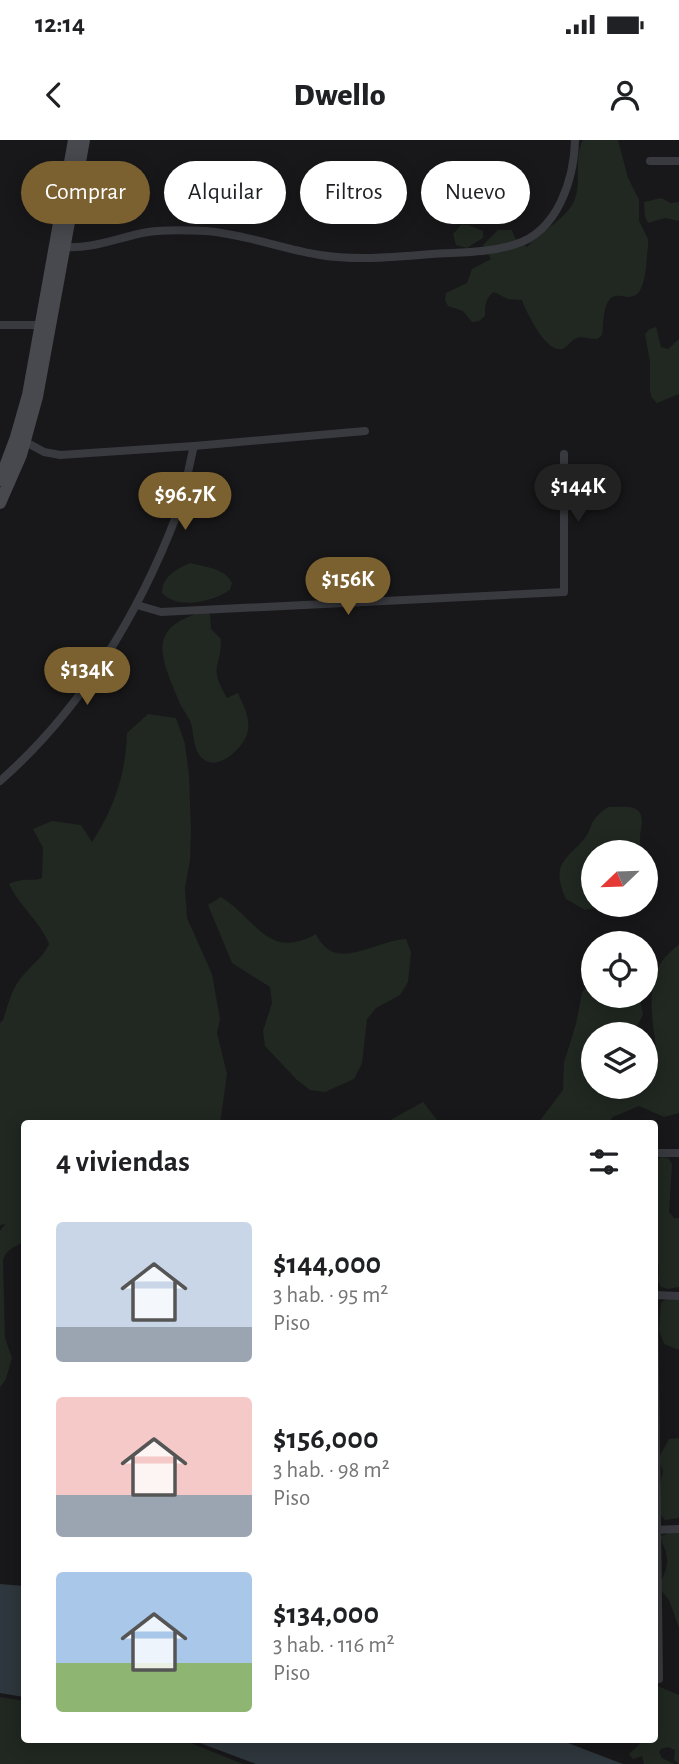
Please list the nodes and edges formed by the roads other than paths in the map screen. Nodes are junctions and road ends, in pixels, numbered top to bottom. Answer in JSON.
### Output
{"nodes":[{"id":1,"x":74,"y":140,"type":"edge"},
{"id":2,"x":84,"y":140,"type":"edge"},
{"id":3,"x":575,"y":140,"type":"edge"},
{"id":4,"x":650,"y":161,"type":"dead end"},
{"id":5,"x":679,"y":161,"type":"edge"},
{"id":6,"x":64,"y":247,"type":"junction"},
{"id":7,"x":0,"y":325,"type":"edge"},
{"id":8,"x":45,"y":325,"type":"junction"},
{"id":9,"x":365,"y":431,"type":"dead end"},
{"id":10,"x":21,"y":439,"type":"junction"},
{"id":11,"x":194,"y":446,"type":"junction"},
{"id":12,"x":564,"y":454,"type":"dead end"},
{"id":13,"x":0,"y":480,"type":"edge"},
{"id":14,"x":0,"y":503,"type":"edge"},
{"id":15,"x":137,"y":605,"type":"junction"},
{"id":16,"x":0,"y":781,"type":"edge"},
{"id":17,"x":658,"y":1153,"type":"edge"},
{"id":18,"x":679,"y":1153,"type":"edge"},
{"id":19,"x":658,"y":1296,"type":"edge"},
{"id":20,"x":679,"y":1296,"type":"edge"},
{"id":21,"x":679,"y":1529,"type":"edge"},
{"id":22,"x":658,"y":1530,"type":"edge"},
{"id":23,"x":658,"y":1659,"type":"edge"},
{"id":24,"x":659,"y":1679,"type":"dead end"}],
"edges":[{"from":1,"to":8,"type":"street"},
{"from":2,"to":6,"type":"street"},
{"from":3,"to":6,"type":"street"},
{"from":4,"to":5,"type":"street"},
{"from":6,"to":8,"type":"street"},
{"from":7,"to":8,"type":"street"},
{"from":8,"to":10,"type":"street"},
{"from":9,"to":11,"type":"street"},
{"from":10,"to":11,"type":"street"},
{"from":10,"to":13,"type":"street"},
{"from":10,"to":14,"type":"street"},
{"from":11,"to":15,"type":"street"},
{"from":12,"to":15,"type":"street"},
{"from":15,"to":16,"type":"street"},
{"from":17,"to":18,"type":"street"},
{"from":19,"to":20,"type":"street"},
{"from":21,"to":22,"type":"street"},
{"from":23,"to":24,"type":"street"}]}
